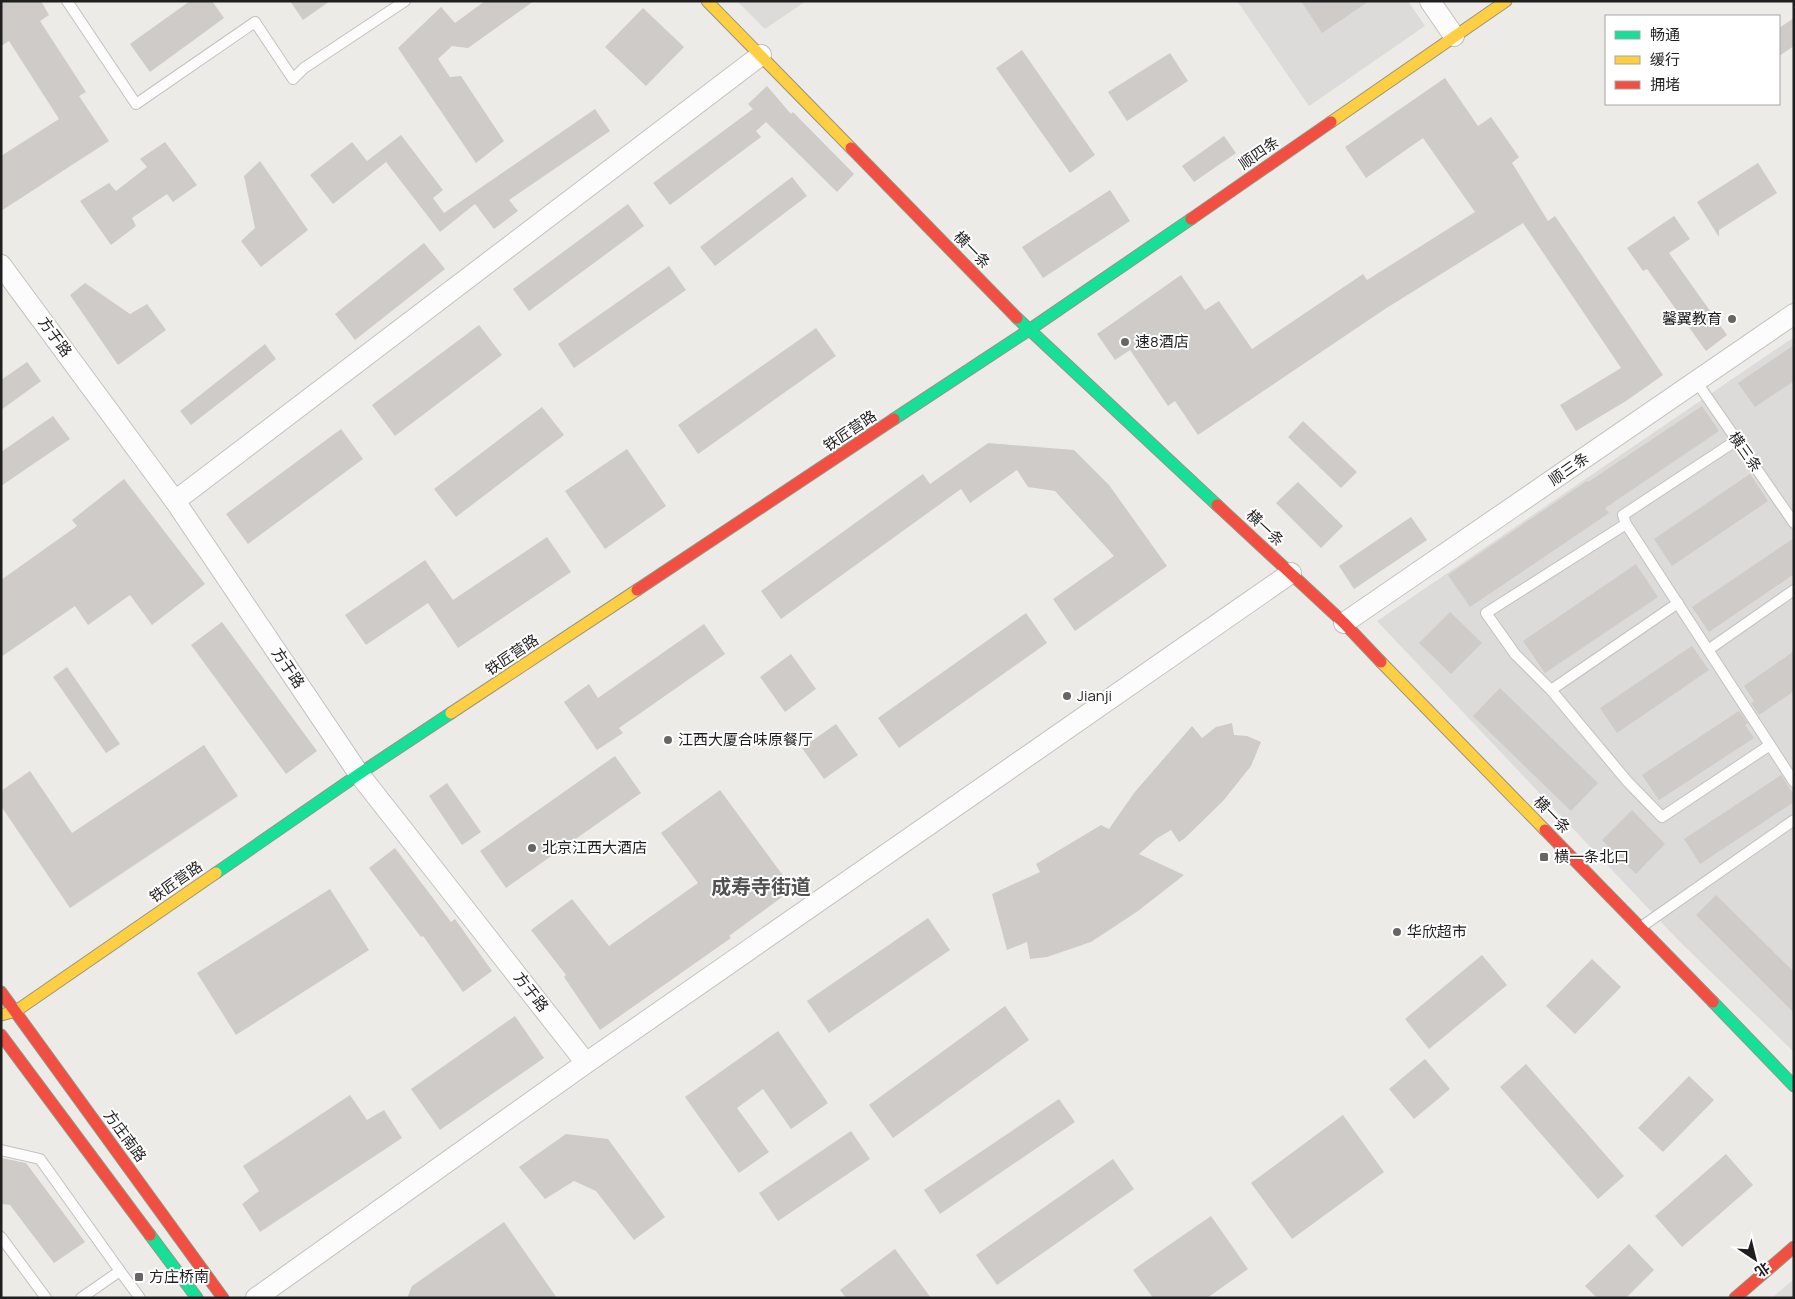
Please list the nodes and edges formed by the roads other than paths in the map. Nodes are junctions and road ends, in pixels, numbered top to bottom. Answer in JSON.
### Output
{"nodes":[{"id":1,"x":67,"y":1,"type":"edge"},
{"id":2,"x":405,"y":1,"type":"edge"},
{"id":3,"x":708,"y":1,"type":"edge"},
{"id":4,"x":1430,"y":1,"type":"edge"},
{"id":5,"x":1506,"y":1,"type":"edge"},
{"id":6,"x":1454,"y":36,"type":"junction"},
{"id":7,"x":761,"y":55,"type":"junction"},
{"id":8,"x":1,"y":265,"type":"edge"},
{"id":9,"x":1794,"y":314,"type":"edge"},
{"id":10,"x":1029,"y":330,"type":"junction"},
{"id":11,"x":1696,"y":381,"type":"junction"},
{"id":12,"x":1737,"y":440,"type":"junction"},
{"id":13,"x":176,"y":501,"type":"junction"},
{"id":14,"x":1794,"y":523,"type":"edge"},
{"id":15,"x":1626,"y":524,"type":"junction"},
{"id":16,"x":1291,"y":573,"type":"junction"},
{"id":17,"x":1794,"y":590,"type":"edge"},
{"id":18,"x":1678,"y":603,"type":"junction"},
{"id":19,"x":1344,"y":624,"type":"junction"},
{"id":20,"x":1708,"y":650,"type":"junction"},
{"id":21,"x":1552,"y":690,"type":"junction"},
{"id":22,"x":1770,"y":745,"type":"junction"},
{"id":23,"x":359,"y":774,"type":"junction"},
{"id":24,"x":1794,"y":782,"type":"edge"},
{"id":25,"x":1794,"y":820,"type":"edge"},
{"id":26,"x":1640,"y":928,"type":"junction"},
{"id":27,"x":1,"y":992,"type":"edge"},
{"id":28,"x":16,"y":1011,"type":"junction"},
{"id":29,"x":1,"y":1015,"type":"edge"},
{"id":30,"x":2,"y":1037,"type":"edge"},
{"id":31,"x":586,"y":1063,"type":"junction"},
{"id":32,"x":1794,"y":1086,"type":"edge"},
{"id":33,"x":1,"y":1150,"type":"edge"},
{"id":34,"x":1,"y":1237,"type":"edge"},
{"id":35,"x":1794,"y":1247,"type":"edge"},
{"id":36,"x":120,"y":1271,"type":"junction"},
{"id":37,"x":1738,"y":1297,"type":"edge"},
{"id":38,"x":46,"y":1298,"type":"edge"},
{"id":39,"x":81,"y":1298,"type":"edge"},
{"id":40,"x":140,"y":1298,"type":"edge"},
{"id":41,"x":196,"y":1298,"type":"edge"},
{"id":42,"x":223,"y":1298,"type":"edge"},
{"id":43,"x":256,"y":1298,"type":"edge"}],
"edges":[{"from":1,"to":2,"type":"lane"},
{"from":3,"to":7,"type":"street","name":"横一条"},
{"from":4,"to":6,"type":"street"},
{"from":5,"to":6,"type":"street","name":"顺四条"},
{"from":6,"to":10,"type":"street","name":"顺四条"},
{"from":7,"to":10,"type":"street","name":"横一条"},
{"from":7,"to":13,"type":"street"},
{"from":8,"to":13,"type":"street","name":"方于路"},
{"from":9,"to":11,"type":"street","name":"顺三条"},
{"from":10,"to":16,"type":"street","name":"横一条"},
{"from":10,"to":23,"type":"street","name":"铁匠营路"},
{"from":11,"to":12,"type":"lane","name":"横三条"},
{"from":11,"to":19,"type":"street","name":"顺三条"},
{"from":12,"to":14,"type":"lane","name":"横三条"},
{"from":12,"to":15,"type":"lane"},
{"from":13,"to":23,"type":"street","name":"方于路"},
{"from":15,"to":18,"type":"lane"},
{"from":15,"to":21,"type":"lane"},
{"from":16,"to":19,"type":"street","name":"横一条"},
{"from":16,"to":31,"type":"street"},
{"from":17,"to":20,"type":"lane"},
{"from":18,"to":20,"type":"lane"},
{"from":18,"to":21,"type":"lane"},
{"from":19,"to":26,"type":"street","name":"横一条"},
{"from":20,"to":22,"type":"lane"},
{"from":21,"to":22,"type":"lane"},
{"from":22,"to":24,"type":"lane"},
{"from":23,"to":28,"type":"street","name":"铁匠营路"},
{"from":23,"to":31,"type":"street","name":"方于路"},
{"from":25,"to":26,"type":"lane"},
{"from":26,"to":32,"type":"street","name":"横一条"},
{"from":27,"to":28,"type":"street","name":"方庄南路"},
{"from":28,"to":29,"type":"street"},
{"from":28,"to":30,"type":"street"},
{"from":28,"to":42,"type":"street","name":"方庄南路"},
{"from":30,"to":41,"type":"street"},
{"from":31,"to":43,"type":"street"},
{"from":33,"to":36,"type":"lane"},
{"from":34,"to":38,"type":"lane"},
{"from":35,"to":37,"type":"street"},
{"from":36,"to":39,"type":"lane"},
{"from":36,"to":40,"type":"lane"}]}
